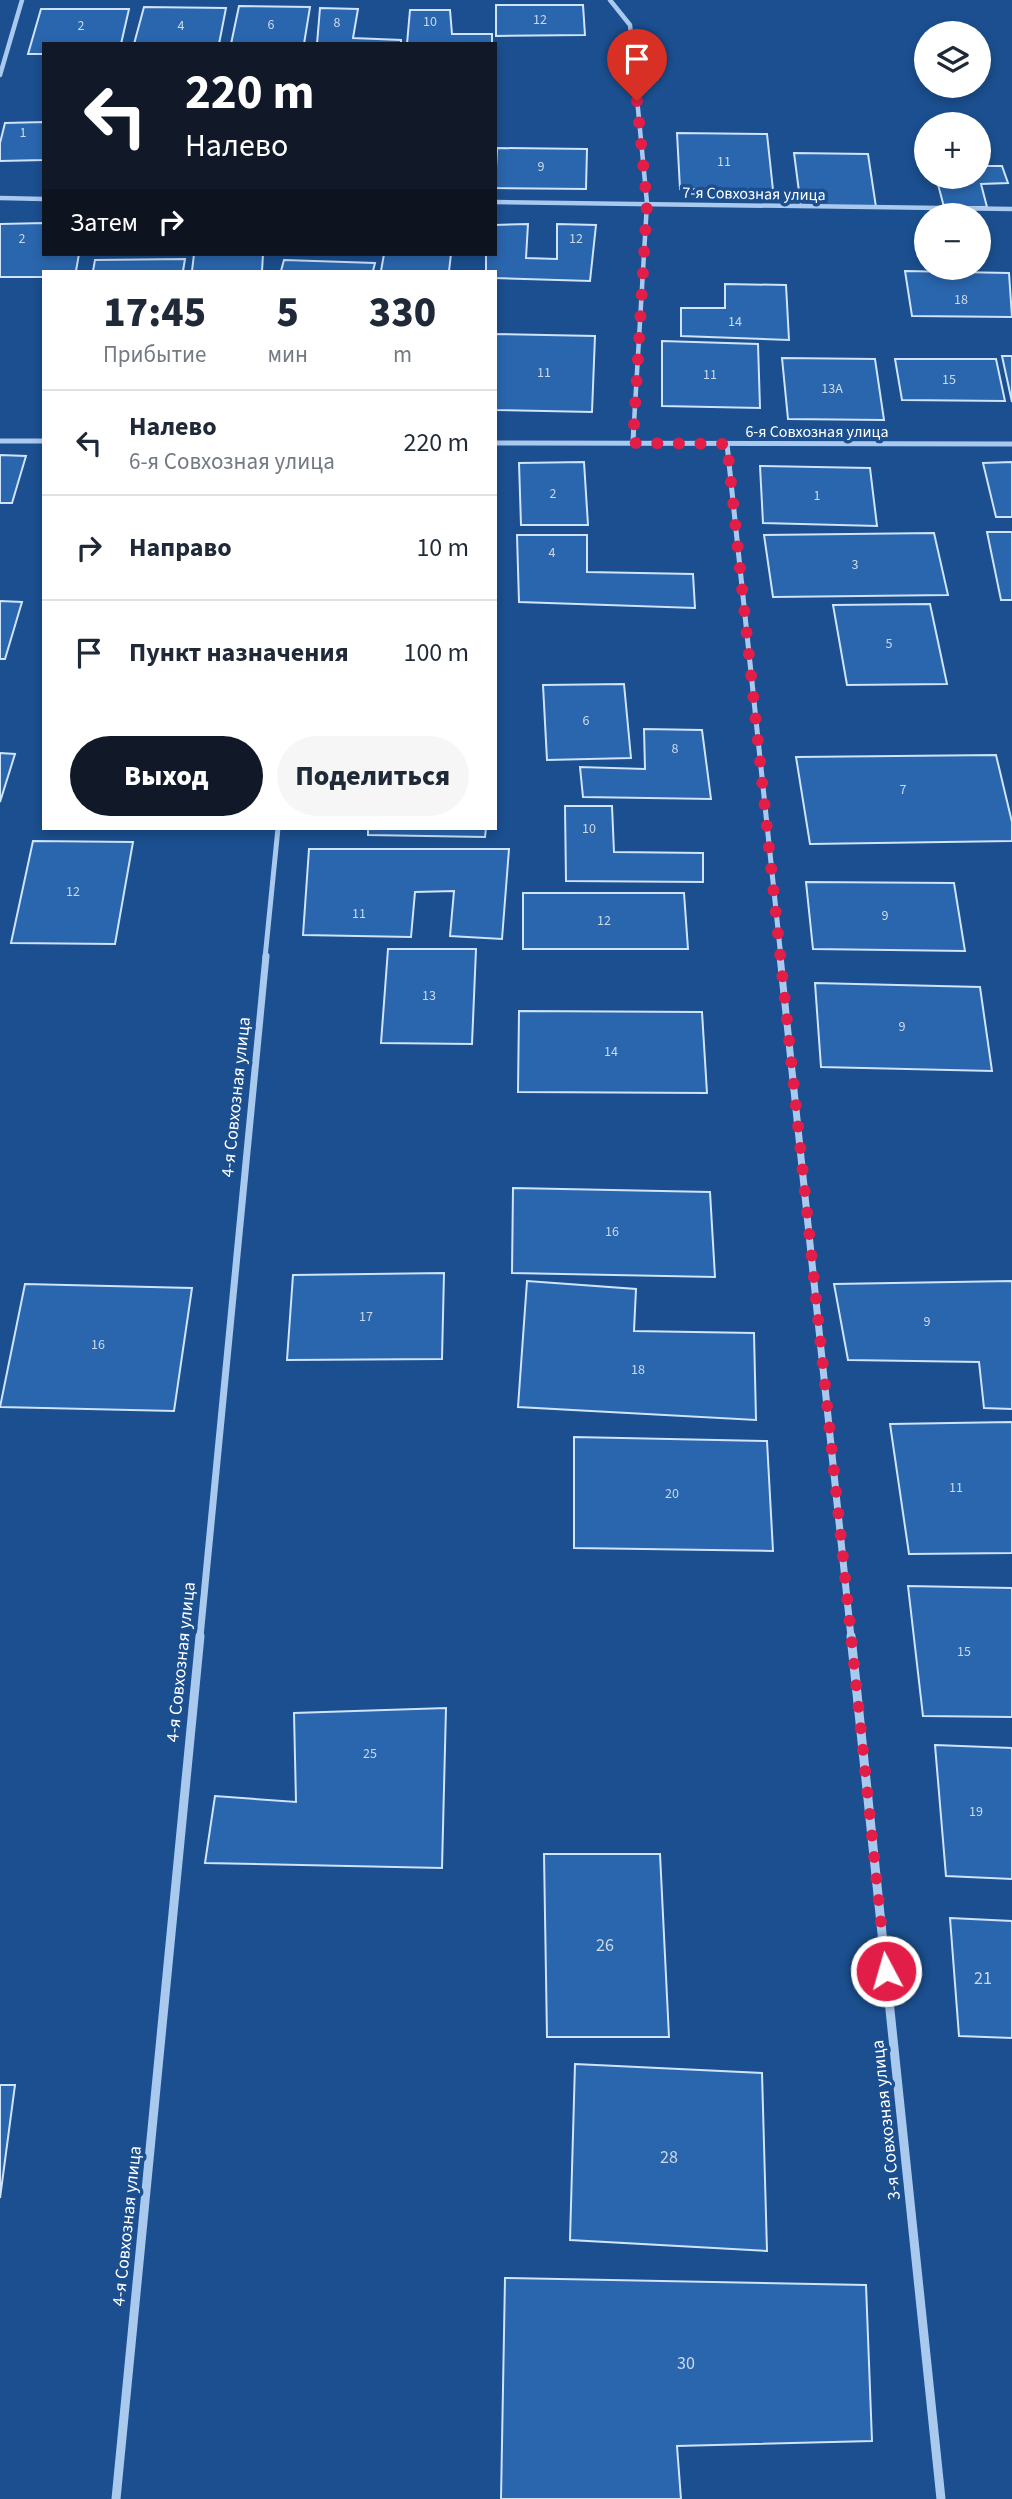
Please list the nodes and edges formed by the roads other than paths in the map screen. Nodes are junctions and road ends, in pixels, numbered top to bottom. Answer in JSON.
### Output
{"nodes":[{"id":1,"x":22,"y":0,"type":"edge"},
{"id":2,"x":610,"y":0,"type":"edge"},
{"id":3,"x":0,"y":75,"type":"edge"},
{"id":4,"x":0,"y":198,"type":"edge"},
{"id":5,"x":42,"y":199,"type":"edge"},
{"id":6,"x":497,"y":202,"type":"edge"},
{"id":7,"x":647,"y":204,"type":"junction"},
{"id":8,"x":1012,"y":209,"type":"edge"},
{"id":9,"x":0,"y":441,"type":"edge"},
{"id":10,"x":42,"y":441,"type":"edge"},
{"id":11,"x":497,"y":443,"type":"edge"},
{"id":12,"x":633,"y":443,"type":"junction"},
{"id":13,"x":727,"y":444,"type":"junction"},
{"id":14,"x":1012,"y":444,"type":"edge"},
{"id":15,"x":278,"y":830,"type":"edge"},
{"id":16,"x":116,"y":2499,"type":"edge"},
{"id":17,"x":942,"y":2499,"type":"edge"}],
"edges":[{"from":1,"to":3,"type":"street"},
{"from":2,"to":7,"type":"street"},
{"from":4,"to":5,"type":"street"},
{"from":6,"to":7,"type":"street","name":"7-я Совхозная улица"},
{"from":7,"to":8,"type":"street","name":"7-я Совхозная улица"},
{"from":7,"to":12,"type":"street"},
{"from":9,"to":10,"type":"street"},
{"from":11,"to":12,"type":"street","name":"6-я Совхозная улица"},
{"from":12,"to":13,"type":"street","name":"6-я Совхозная улица"},
{"from":13,"to":14,"type":"street","name":"6-я Совхозная улица"},
{"from":13,"to":17,"type":"street","name":"3-я Совхозная улица"},
{"from":15,"to":16,"type":"street","name":"4-я Совхозная улица"}]}
